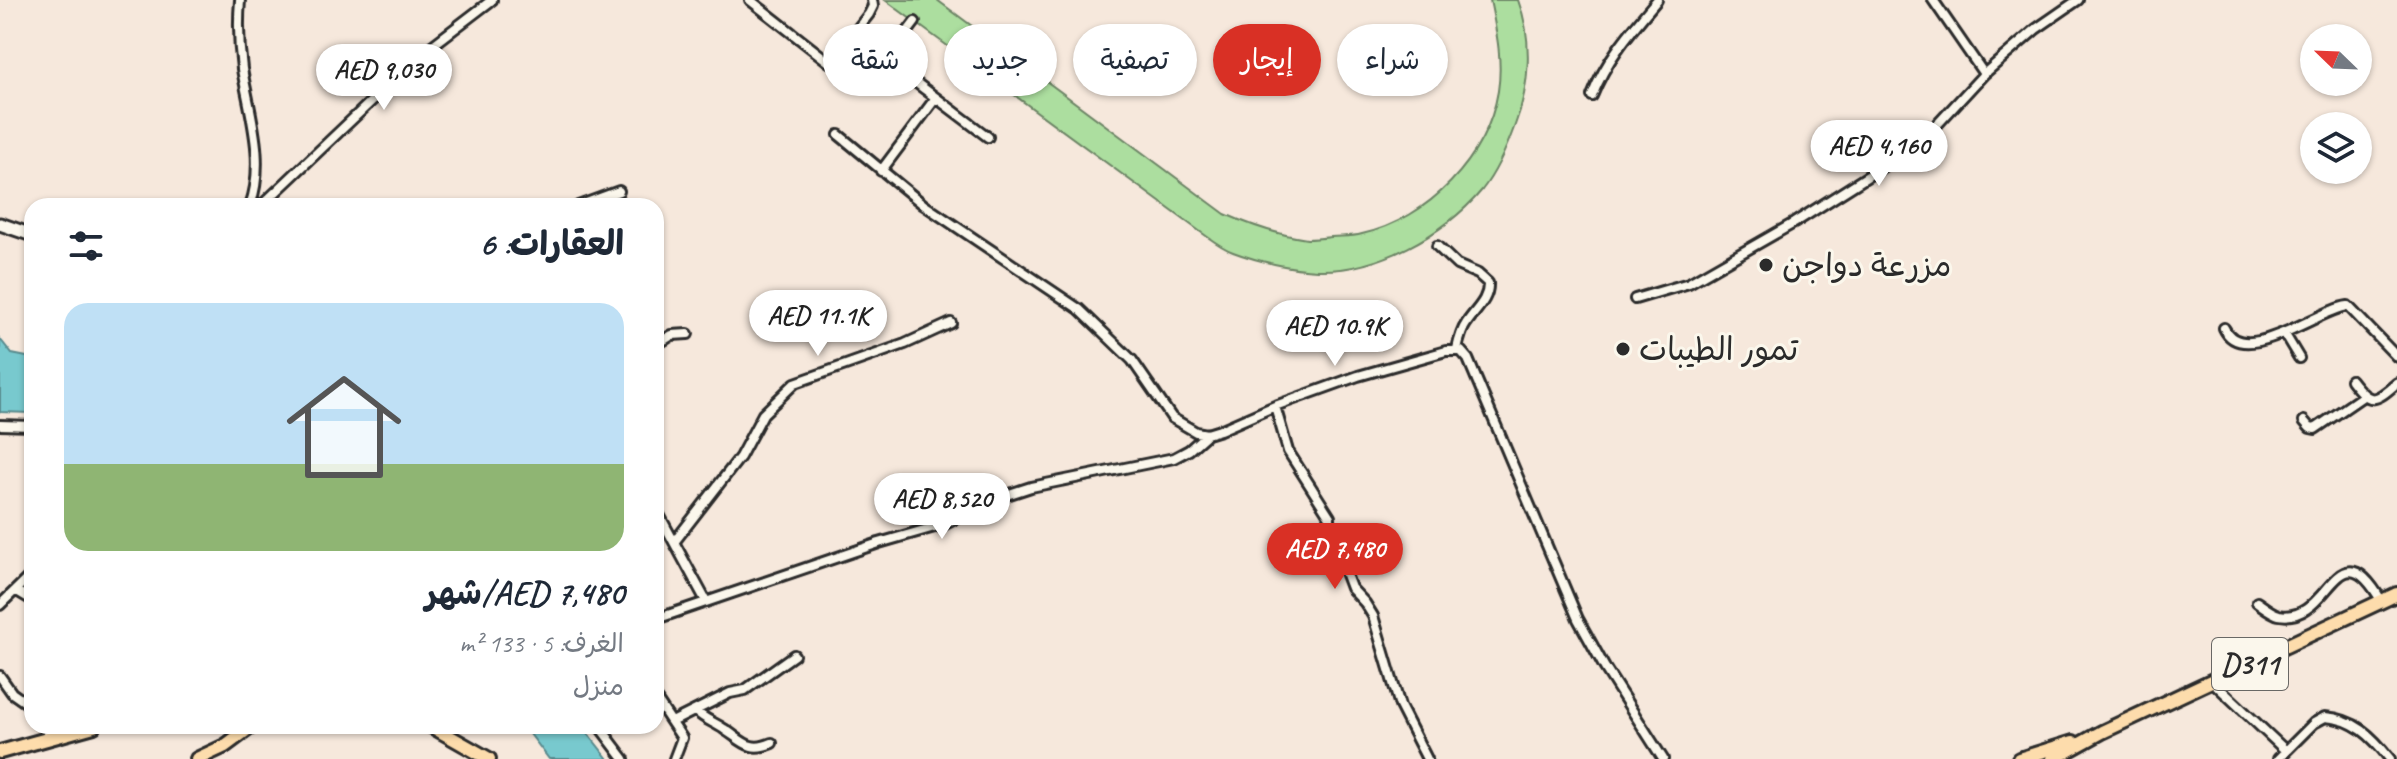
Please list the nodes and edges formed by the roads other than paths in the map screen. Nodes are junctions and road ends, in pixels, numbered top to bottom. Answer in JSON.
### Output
{"nodes":[{"id":1,"x":240,"y":0,"type":"edge"},
{"id":2,"x":492,"y":0,"type":"edge"},
{"id":3,"x":750,"y":0,"type":"edge"},
{"id":4,"x":872,"y":0,"type":"edge"},
{"id":5,"x":1657,"y":0,"type":"edge"},
{"id":6,"x":1933,"y":0,"type":"edge"},
{"id":7,"x":2078,"y":0,"type":"edge"},
{"id":8,"x":862,"y":24,"type":"edge"},
{"id":9,"x":823,"y":58,"type":"edge"},
{"id":10,"x":1984,"y":74,"type":"junction"},
{"id":11,"x":928,"y":93,"type":"edge"},
{"id":12,"x":1592,"y":96,"type":"dead end"},
{"id":13,"x":935,"y":99,"type":"junction"},
{"id":14,"x":839,"y":135,"type":"dead end"},
{"id":15,"x":988,"y":137,"type":"dead end"},
{"id":16,"x":881,"y":171,"type":"junction"},
{"id":17,"x":619,"y":191,"type":"dead end"},
{"id":18,"x":252,"y":198,"type":"edge"},
{"id":19,"x":269,"y":198,"type":"edge"},
{"id":20,"x":600,"y":198,"type":"edge"},
{"id":21,"x":0,"y":224,"type":"edge"},
{"id":22,"x":24,"y":232,"type":"edge"},
{"id":23,"x":1437,"y":246,"type":"dead end"},
{"id":24,"x":1635,"y":299,"type":"dead end"},
{"id":25,"x":951,"y":323,"type":"dead end"},
{"id":26,"x":2224,"y":328,"type":"dead end"},
{"id":27,"x":2284,"y":333,"type":"junction"},
{"id":28,"x":688,"y":334,"type":"dead end"},
{"id":29,"x":664,"y":340,"type":"edge"},
{"id":30,"x":1457,"y":349,"type":"junction"},
{"id":31,"x":2397,"y":357,"type":"edge"},
{"id":32,"x":2299,"y":358,"type":"dead end"},
{"id":33,"x":2351,"y":380,"type":"dead end"},
{"id":34,"x":2397,"y":383,"type":"edge"},
{"id":35,"x":2363,"y":396,"type":"junction"},
{"id":36,"x":1275,"y":406,"type":"junction"},
{"id":37,"x":2304,"y":421,"type":"dead end"},
{"id":38,"x":0,"y":425,"type":"edge"},
{"id":39,"x":24,"y":426,"type":"edge"},
{"id":40,"x":1207,"y":434,"type":"junction"},
{"id":41,"x":664,"y":522,"type":"edge"},
{"id":42,"x":675,"y":541,"type":"junction"},
{"id":43,"x":24,"y":583,"type":"edge"},
{"id":44,"x":17,"y":591,"type":"junction"},
{"id":45,"x":2397,"y":594,"type":"edge"},
{"id":46,"x":24,"y":595,"type":"edge"},
{"id":47,"x":706,"y":601,"type":"junction"},
{"id":48,"x":2257,"y":602,"type":"dead end"},
{"id":49,"x":2382,"y":602,"type":"junction"},
{"id":50,"x":0,"y":605,"type":"edge"},
{"id":51,"x":664,"y":616,"type":"edge"},
{"id":52,"x":794,"y":655,"type":"dead end"},
{"id":53,"x":0,"y":676,"type":"edge"},
{"id":54,"x":2213,"y":682,"type":"junction"},
{"id":55,"x":24,"y":701,"type":"edge"},
{"id":56,"x":664,"y":710,"type":"edge"},
{"id":57,"x":696,"y":711,"type":"junction"},
{"id":58,"x":672,"y":722,"type":"junction"},
{"id":59,"x":2102,"y":732,"type":"junction"},
{"id":60,"x":40,"y":734,"type":"edge"},
{"id":61,"x":241,"y":734,"type":"edge"},
{"id":62,"x":445,"y":734,"type":"edge"},
{"id":63,"x":605,"y":734,"type":"edge"},
{"id":64,"x":772,"y":743,"type":"dead end"},
{"id":65,"x":2285,"y":750,"type":"junction"},
{"id":66,"x":0,"y":752,"type":"edge"},
{"id":67,"x":197,"y":759,"type":"edge"},
{"id":68,"x":489,"y":759,"type":"edge"},
{"id":69,"x":624,"y":759,"type":"edge"},
{"id":70,"x":674,"y":759,"type":"edge"},
{"id":71,"x":1427,"y":759,"type":"edge"},
{"id":72,"x":1663,"y":759,"type":"edge"},
{"id":73,"x":2019,"y":759,"type":"edge"},
{"id":74,"x":2053,"y":759,"type":"edge"},
{"id":75,"x":2278,"y":759,"type":"edge"},
{"id":76,"x":2390,"y":759,"type":"edge"}],
"edges":[{"from":1,"to":18,"type":"street"},
{"from":2,"to":19,"type":"street"},
{"from":3,"to":9,"type":"street"},
{"from":4,"to":8,"type":"street"},
{"from":5,"to":12,"type":"street"},
{"from":6,"to":10,"type":"street"},
{"from":7,"to":10,"type":"street"},
{"from":10,"to":24,"type":"street"},
{"from":11,"to":13,"type":"street"},
{"from":13,"to":15,"type":"street"},
{"from":13,"to":16,"type":"street"},
{"from":14,"to":16,"type":"street"},
{"from":16,"to":40,"type":"street"},
{"from":17,"to":20,"type":"street"},
{"from":21,"to":22,"type":"street"},
{"from":23,"to":30,"type":"street"},
{"from":25,"to":42,"type":"street"},
{"from":26,"to":27,"type":"street"},
{"from":27,"to":31,"type":"street"},
{"from":27,"to":32,"type":"street"},
{"from":28,"to":29,"type":"street"},
{"from":30,"to":36,"type":"street"},
{"from":30,"to":72,"type":"street"},
{"from":33,"to":35,"type":"street"},
{"from":34,"to":35,"type":"street"},
{"from":35,"to":37,"type":"street"},
{"from":36,"to":40,"type":"street"},
{"from":36,"to":71,"type":"street"},
{"from":38,"to":39,"type":"street"},
{"from":40,"to":47,"type":"street"},
{"from":41,"to":42,"type":"street"},
{"from":42,"to":47,"type":"street"},
{"from":43,"to":44,"type":"street"},
{"from":44,"to":46,"type":"street"},
{"from":44,"to":50,"type":"street"},
{"from":45,"to":49,"type":"main road","number":"D311"},
{"from":47,"to":51,"type":"street"},
{"from":48,"to":49,"type":"street"},
{"from":49,"to":54,"type":"main road","number":"D311"},
{"from":52,"to":57,"type":"street"},
{"from":53,"to":55,"type":"street"},
{"from":54,"to":59,"type":"main road","number":"D311"},
{"from":54,"to":65,"type":"street"},
{"from":56,"to":58,"type":"street"},
{"from":57,"to":58,"type":"street"},
{"from":57,"to":64,"type":"street"},
{"from":58,"to":70,"type":"street"},
{"from":59,"to":73,"type":"main road","number":"D311"},
{"from":59,"to":74,"type":"main road","number":"D311"},
{"from":60,"to":66,"type":"main road"},
{"from":61,"to":67,"type":"main road"},
{"from":62,"to":68,"type":"main road"},
{"from":63,"to":69,"type":"street"},
{"from":65,"to":75,"type":"street"},
{"from":65,"to":76,"type":"street"}]}
